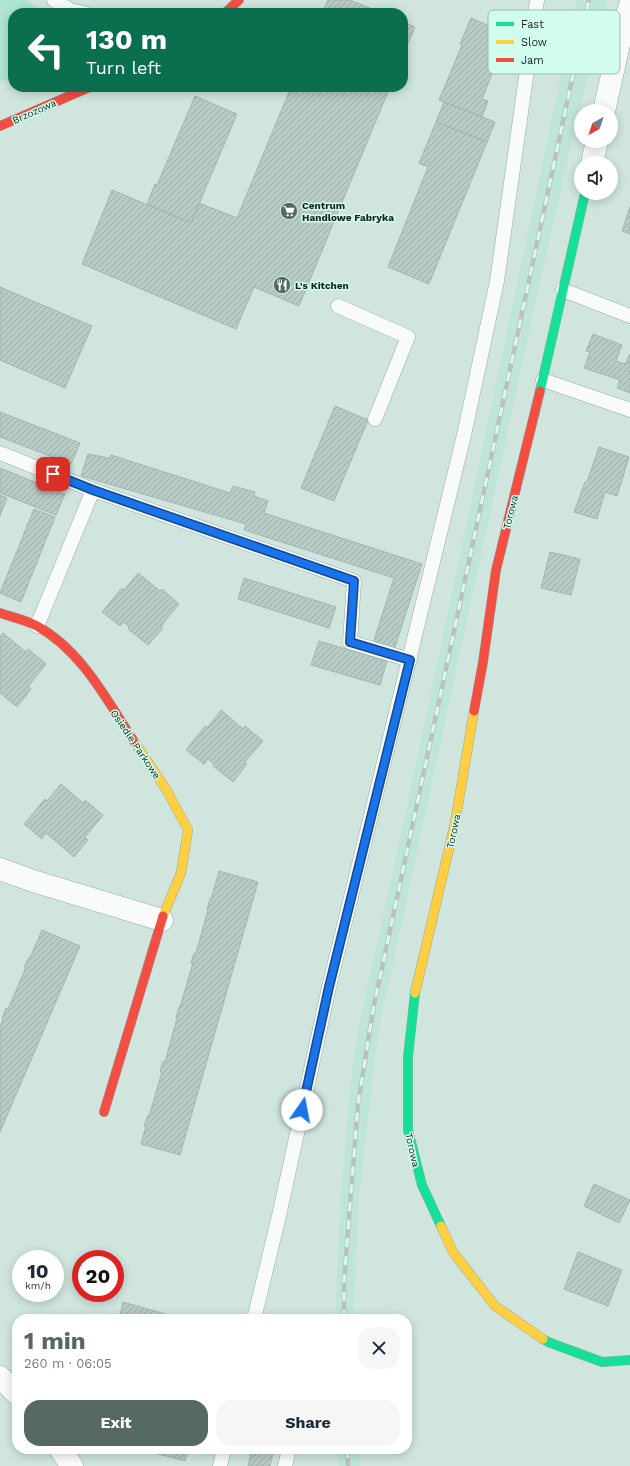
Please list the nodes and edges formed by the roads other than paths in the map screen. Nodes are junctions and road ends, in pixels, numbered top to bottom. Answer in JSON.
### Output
{"nodes":[{"id":1,"x":54,"y":0,"type":"edge"},
{"id":2,"x":537,"y":0,"type":"edge"},
{"id":3,"x":630,"y":5,"type":"edge"},
{"id":4,"x":67,"y":8,"type":"edge"},
{"id":5,"x":536,"y":10,"type":"edge"},
{"id":6,"x":620,"y":40,"type":"edge"},
{"id":7,"x":526,"y":74,"type":"edge"},
{"id":8,"x":612,"y":74,"type":"edge"},
{"id":9,"x":78,"y":92,"type":"edge"},
{"id":10,"x":606,"y":104,"type":"edge"},
{"id":11,"x":0,"y":126,"type":"edge"},
{"id":12,"x":583,"y":200,"type":"edge"},
{"id":13,"x":563,"y":290,"type":"junction"},
{"id":14,"x":338,"y":306,"type":"dead end"},
{"id":15,"x":630,"y":316,"type":"edge"},
{"id":16,"x":543,"y":380,"type":"junction"},
{"id":17,"x":630,"y":410,"type":"edge"},
{"id":18,"x":375,"y":419,"type":"dead end"},
{"id":19,"x":0,"y":453,"type":"edge"},
{"id":20,"x":93,"y":490,"type":"junction"},
{"id":21,"x":0,"y":613,"type":"edge"},
{"id":22,"x":37,"y":626,"type":"junction"},
{"id":23,"x":410,"y":660,"type":"junction"},
{"id":24,"x":0,"y":869,"type":"edge"},
{"id":25,"x":162,"y":920,"type":"junction"},
{"id":26,"x":104,"y":1112,"type":"dead end"},
{"id":27,"x":255,"y":1314,"type":"edge"},
{"id":28,"x":630,"y":1360,"type":"edge"},
{"id":29,"x":0,"y":1377,"type":"edge"},
{"id":30,"x":12,"y":1389,"type":"edge"},
{"id":31,"x":64,"y":1454,"type":"edge"},
{"id":32,"x":223,"y":1454,"type":"edge"},
{"id":33,"x":288,"y":1454,"type":"edge"},
{"id":34,"x":72,"y":1466,"type":"edge"},
{"id":35,"x":220,"y":1466,"type":"edge"},
{"id":36,"x":285,"y":1466,"type":"edge"}],
"edges":[{"from":1,"to":4,"type":"lane"},
{"from":2,"to":5,"type":"lane"},
{"from":3,"to":6,"type":"street"},
{"from":7,"to":23,"type":"lane"},
{"from":8,"to":10,"type":"street"},
{"from":9,"to":11,"type":"street","name":"Brzozowa"},
{"from":12,"to":13,"type":"street","name":"Torowa"},
{"from":13,"to":15,"type":"lane"},
{"from":13,"to":16,"type":"street","name":"Torowa"},
{"from":14,"to":18,"type":"lane"},
{"from":16,"to":17,"type":"lane"},
{"from":16,"to":28,"type":"street","name":"Torowa"},
{"from":19,"to":20,"type":"lane"},
{"from":20,"to":22,"type":"lane"},
{"from":20,"to":23,"type":"lane"},
{"from":21,"to":22,"type":"street","name":"Osiedle Parkowe"},
{"from":22,"to":25,"type":"street","name":"Osiedle Parkowe"},
{"from":23,"to":27,"type":"lane"},
{"from":24,"to":25,"type":"street"},
{"from":25,"to":26,"type":"street","name":"Osiedle Parkowe"},
{"from":29,"to":30,"type":"street"},
{"from":31,"to":34,"type":"street"},
{"from":32,"to":35,"type":"lane"},
{"from":33,"to":36,"type":"lane"}]}
